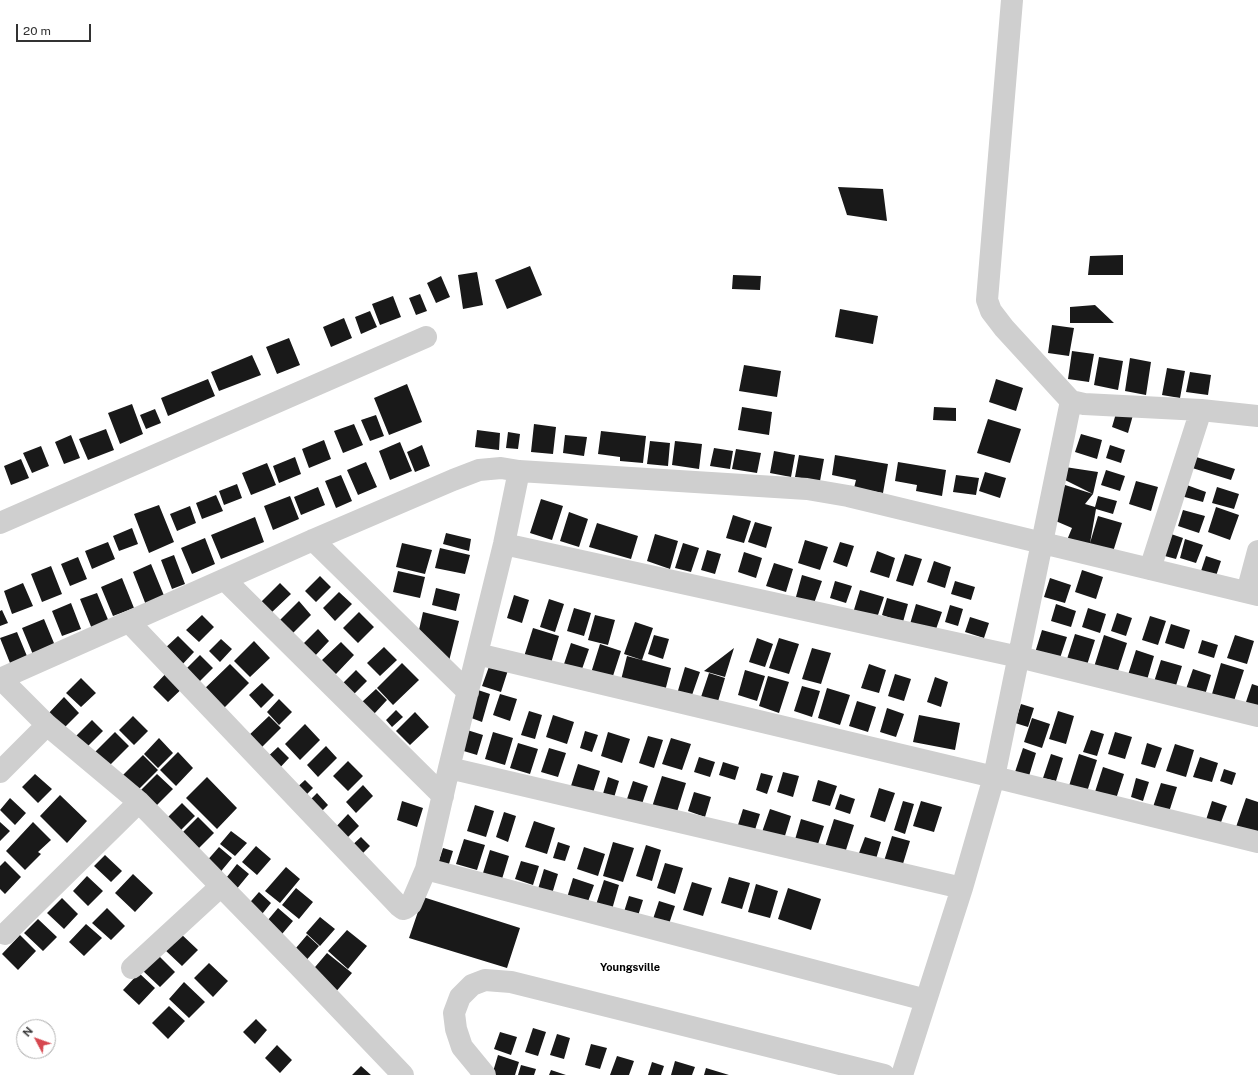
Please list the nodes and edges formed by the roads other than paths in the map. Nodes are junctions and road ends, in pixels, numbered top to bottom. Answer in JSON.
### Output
{"nodes":[{"id":1,"x":1012,"y":0,"type":"edge"},
{"id":2,"x":426,"y":337,"type":"dead end"},
{"id":3,"x":1071,"y":401,"type":"junction"},
{"id":4,"x":1201,"y":410,"type":"junction"},
{"id":5,"x":1258,"y":416,"type":"edge"},
{"id":6,"x":519,"y":471,"type":"junction"},
{"id":7,"x":0,"y":523,"type":"edge"},
{"id":8,"x":313,"y":540,"type":"junction"},
{"id":9,"x":1041,"y":542,"type":"junction"},
{"id":10,"x":504,"y":544,"type":"junction"},
{"id":11,"x":1258,"y":551,"type":"edge"},
{"id":12,"x":1150,"y":569,"type":"junction"},
{"id":13,"x":225,"y":580,"type":"junction"},
{"id":14,"x":1252,"y":594,"type":"edge"},
{"id":15,"x":129,"y":622,"type":"junction"},
{"id":16,"x":477,"y":654,"type":"junction"},
{"id":17,"x":1019,"y":657,"type":"junction"},
{"id":18,"x":0,"y":679,"type":"edge"},
{"id":19,"x":468,"y":692,"type":"junction"},
{"id":20,"x":1258,"y":716,"type":"edge"},
{"id":21,"x":47,"y":725,"type":"junction"},
{"id":22,"x":449,"y":768,"type":"junction"},
{"id":23,"x":0,"y":772,"type":"edge"},
{"id":24,"x":994,"y":778,"type":"junction"},
{"id":25,"x":443,"y":796,"type":"junction"},
{"id":26,"x":138,"y":802,"type":"junction"},
{"id":27,"x":1258,"y":842,"type":"edge"},
{"id":28,"x":426,"y":869,"type":"junction"},
{"id":29,"x":220,"y":887,"type":"junction"},
{"id":30,"x":962,"y":888,"type":"junction"},
{"id":31,"x":5,"y":934,"type":"dead end"},
{"id":32,"x":132,"y":968,"type":"dead end"},
{"id":33,"x":926,"y":1000,"type":"junction"},
{"id":34,"x":403,"y":1075,"type":"edge"},
{"id":35,"x":485,"y":1075,"type":"edge"},
{"id":36,"x":884,"y":1075,"type":"edge"},
{"id":37,"x":902,"y":1075,"type":"edge"}],
"edges":[{"from":1,"to":3,"type":"street"},
{"from":2,"to":7,"type":"street"},
{"from":3,"to":4,"type":"street"},
{"from":3,"to":9,"type":"street"},
{"from":4,"to":5,"type":"street"},
{"from":4,"to":12,"type":"street"},
{"from":6,"to":8,"type":"street"},
{"from":6,"to":9,"type":"street"},
{"from":6,"to":10,"type":"street"},
{"from":8,"to":13,"type":"street"},
{"from":8,"to":19,"type":"street"},
{"from":9,"to":12,"type":"street"},
{"from":9,"to":17,"type":"street"},
{"from":10,"to":16,"type":"street"},
{"from":10,"to":17,"type":"street"},
{"from":11,"to":14,"type":"street"},
{"from":12,"to":14,"type":"street"},
{"from":13,"to":15,"type":"street"},
{"from":13,"to":25,"type":"street"},
{"from":15,"to":18,"type":"street"},
{"from":15,"to":28,"type":"street"},
{"from":16,"to":19,"type":"street"},
{"from":16,"to":24,"type":"street"},
{"from":17,"to":20,"type":"street"},
{"from":17,"to":24,"type":"street"},
{"from":18,"to":21,"type":"street"},
{"from":19,"to":22,"type":"street"},
{"from":21,"to":23,"type":"street"},
{"from":21,"to":26,"type":"street"},
{"from":22,"to":25,"type":"street"},
{"from":22,"to":30,"type":"street"},
{"from":24,"to":27,"type":"street"},
{"from":24,"to":30,"type":"street"},
{"from":25,"to":28,"type":"street"},
{"from":26,"to":29,"type":"street"},
{"from":26,"to":31,"type":"street"},
{"from":28,"to":33,"type":"street"},
{"from":29,"to":32,"type":"street"},
{"from":29,"to":34,"type":"street"},
{"from":30,"to":33,"type":"street"},
{"from":33,"to":37,"type":"street"},
{"from":35,"to":36,"type":"street"}]}
